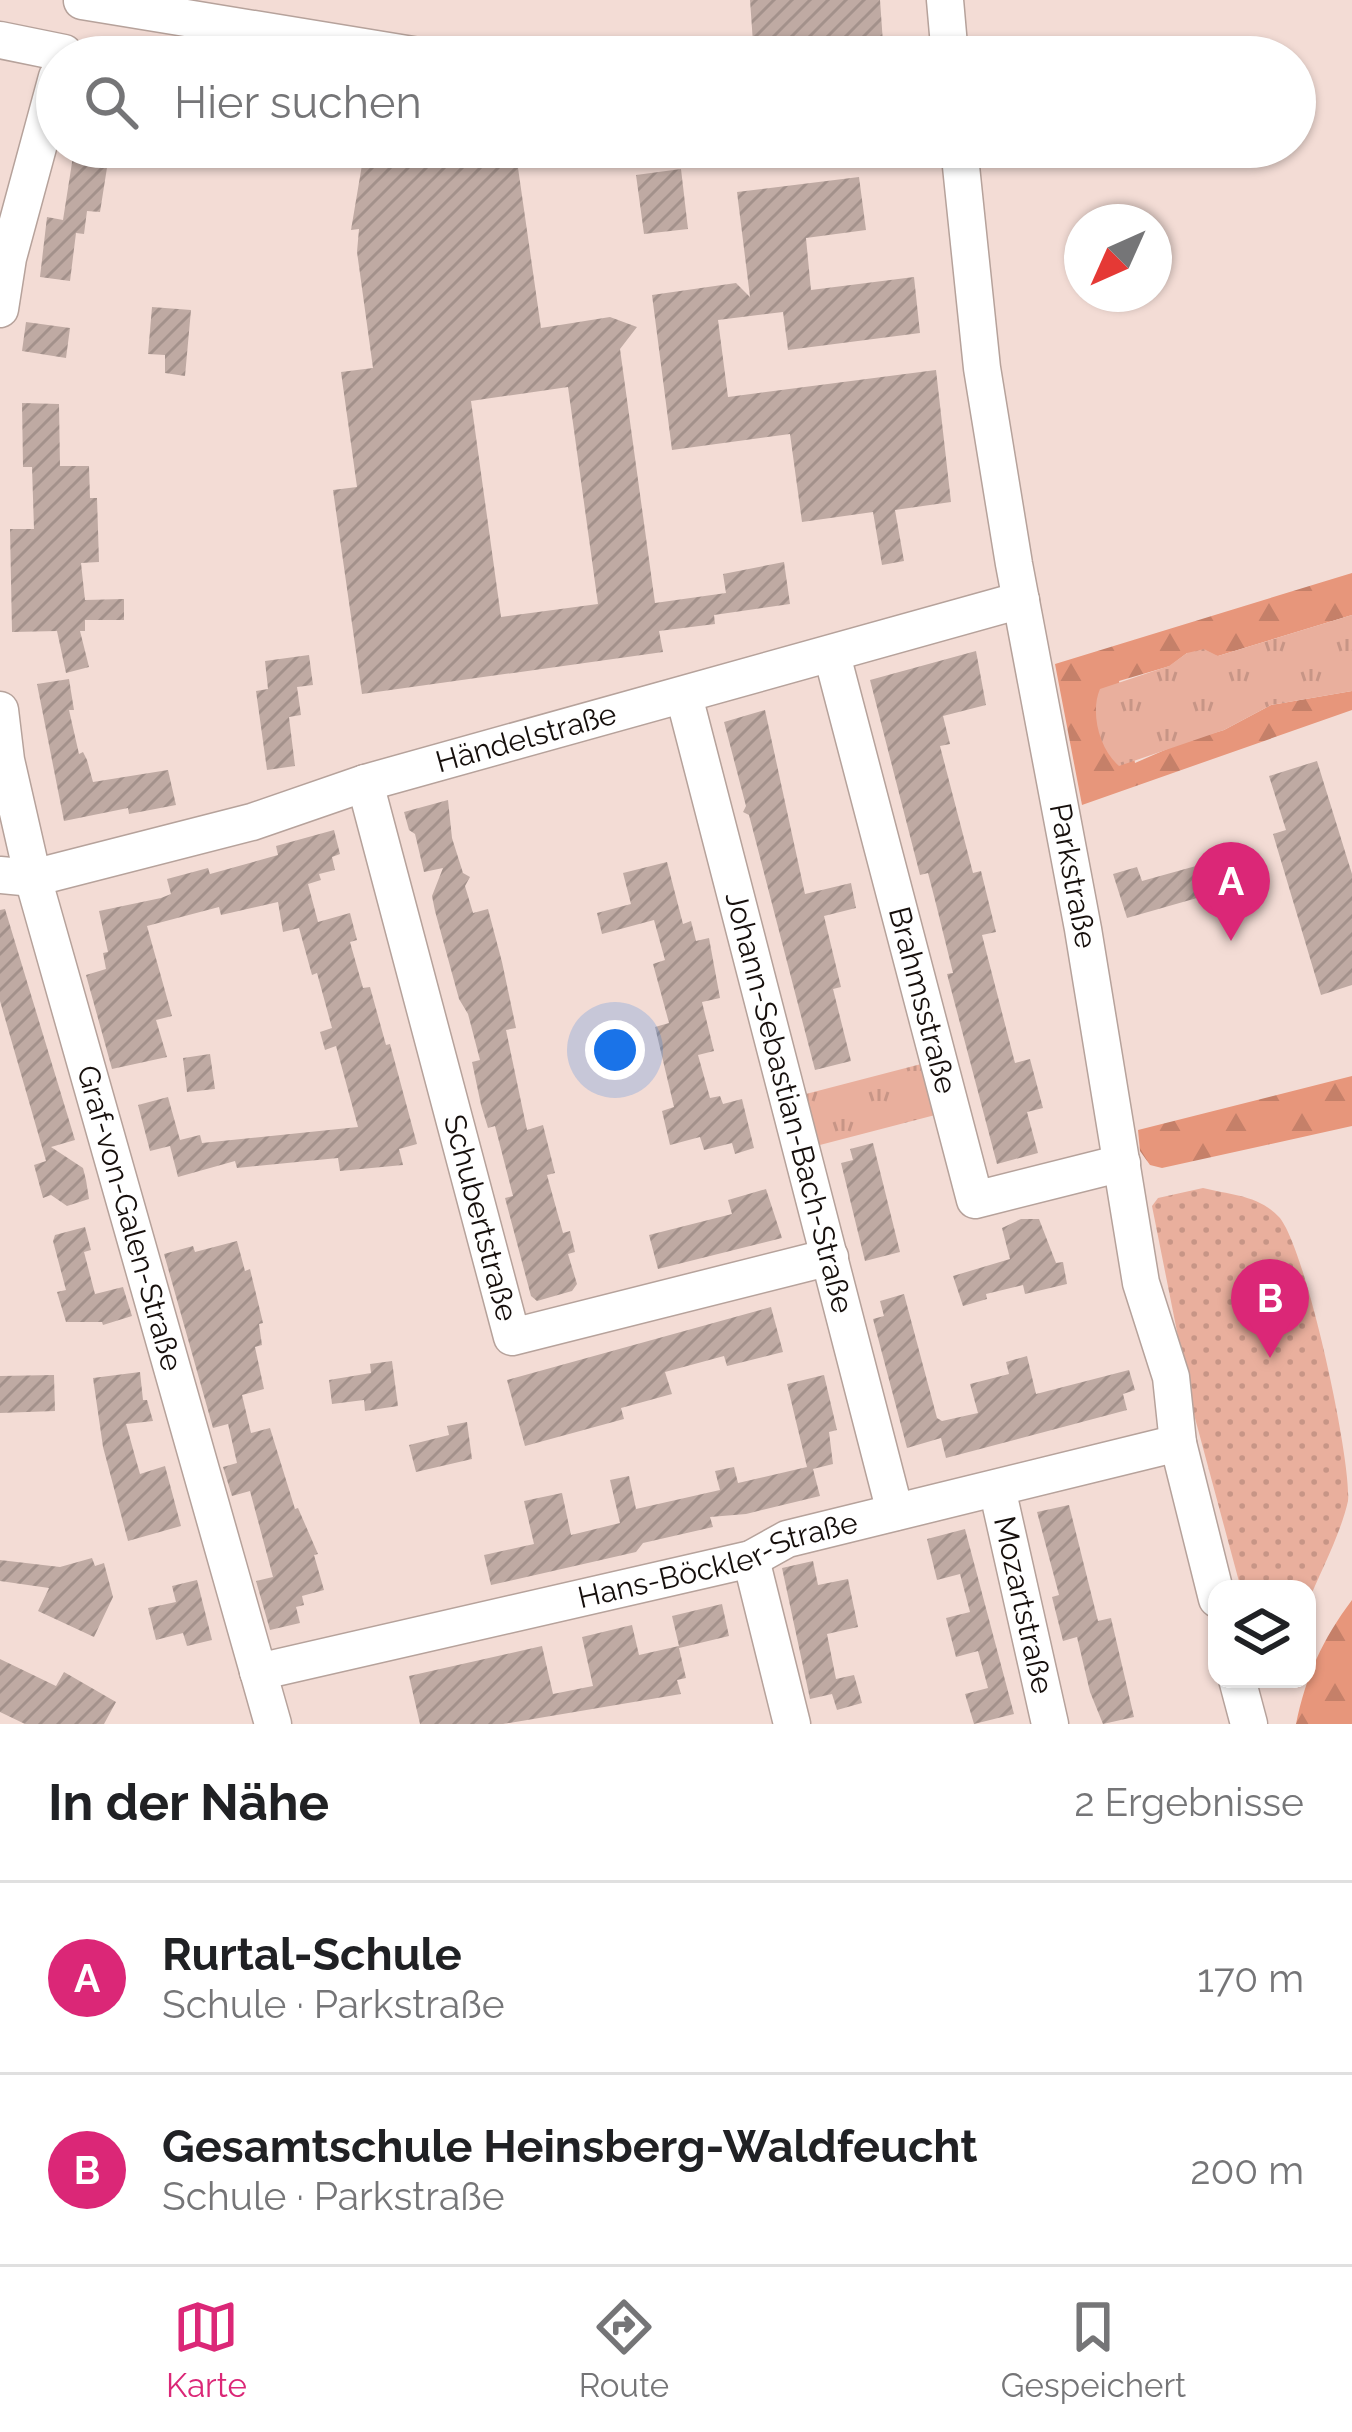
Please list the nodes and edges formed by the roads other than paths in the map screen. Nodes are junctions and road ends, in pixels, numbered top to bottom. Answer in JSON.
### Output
{"nodes":[{"id":1,"x":945,"y":0,"type":"edge"},
{"id":2,"x":82,"y":1,"type":"edge"},
{"id":3,"x":70,"y":36,"type":"edge"},
{"id":4,"x":296,"y":36,"type":"edge"},
{"id":5,"x":948,"y":36,"type":"edge"},
{"id":6,"x":0,"y":40,"type":"edge"},
{"id":7,"x":36,"y":53,"type":"edge"},
{"id":8,"x":36,"y":148,"type":"edge"},
{"id":9,"x":961,"y":168,"type":"edge"},
{"id":10,"x":4,"y":258,"type":"edge"},
{"id":11,"x":0,"y":309,"type":"edge"},
{"id":12,"x":1021,"y":600,"type":"junction"},
{"id":13,"x":832,"y":655,"type":"junction"},
{"id":14,"x":684,"y":696,"type":"junction"},
{"id":15,"x":0,"y":710,"type":"edge"},
{"id":16,"x":365,"y":783,"type":"junction"},
{"id":17,"x":17,"y":877,"type":"edge"},
{"id":18,"x":1122,"y":1163,"type":"junction"},
{"id":19,"x":830,"y":1257,"type":"junction"},
{"id":20,"x":1178,"y":1443,"type":"junction"},
{"id":21,"x":998,"y":1488,"type":"junction"},
{"id":22,"x":896,"y":1512,"type":"junction"},
{"id":23,"x":751,"y":1559,"type":"junction"},
{"id":24,"x":1212,"y":1580,"type":"edge"},
{"id":25,"x":258,"y":1672,"type":"junction"},
{"id":26,"x":1239,"y":1688,"type":"edge"},
{"id":27,"x":273,"y":1724,"type":"edge"},
{"id":28,"x":792,"y":1724,"type":"edge"},
{"id":29,"x":1050,"y":1724,"type":"edge"},
{"id":30,"x":1249,"y":1724,"type":"edge"}],
"edges":[{"from":1,"to":5,"type":"street"},
{"from":2,"to":3,"type":"street"},
{"from":2,"to":4,"type":"street"},
{"from":6,"to":7,"type":"street"},
{"from":8,"to":10,"type":"street"},
{"from":9,"to":12,"type":"street","name":"Parkstraße"},
{"from":10,"to":11,"type":"street"},
{"from":12,"to":13,"type":"street","name":"Händelstraße"},
{"from":12,"to":18,"type":"street","name":"Parkstraße"},
{"from":13,"to":14,"type":"street","name":"Händelstraße"},
{"from":13,"to":18,"type":"street","name":"Brahmsstraße"},
{"from":14,"to":16,"type":"street","name":"Händelstraße"},
{"from":14,"to":19,"type":"street","name":"Johann-Sebastian-Bach-Straße"},
{"from":15,"to":17,"type":"street","name":"Graf-von-Galen-Straße"},
{"from":16,"to":17,"type":"street","name":"Händelstraße"},
{"from":16,"to":19,"type":"street","name":"Schubertstraße"},
{"from":17,"to":25,"type":"street","name":"Graf-von-Galen-Straße"},
{"from":18,"to":20,"type":"street","name":"Parkstraße"},
{"from":19,"to":22,"type":"street","name":"Johann-Sebastian-Bach-Straße"},
{"from":20,"to":21,"type":"street","name":"Hans-Böckler-Straße"},
{"from":20,"to":24,"type":"street","name":"Parkstraße"},
{"from":21,"to":22,"type":"street","name":"Hans-Böckler-Straße"},
{"from":21,"to":29,"type":"street","name":"Mozartstraße"},
{"from":22,"to":23,"type":"street","name":"Hans-Böckler-Straße"},
{"from":23,"to":25,"type":"street","name":"Hans-Böckler-Straße"},
{"from":23,"to":28,"type":"street"},
{"from":25,"to":27,"type":"street","name":"Graf-von-Galen-Straße"},
{"from":26,"to":30,"type":"street"}]}
